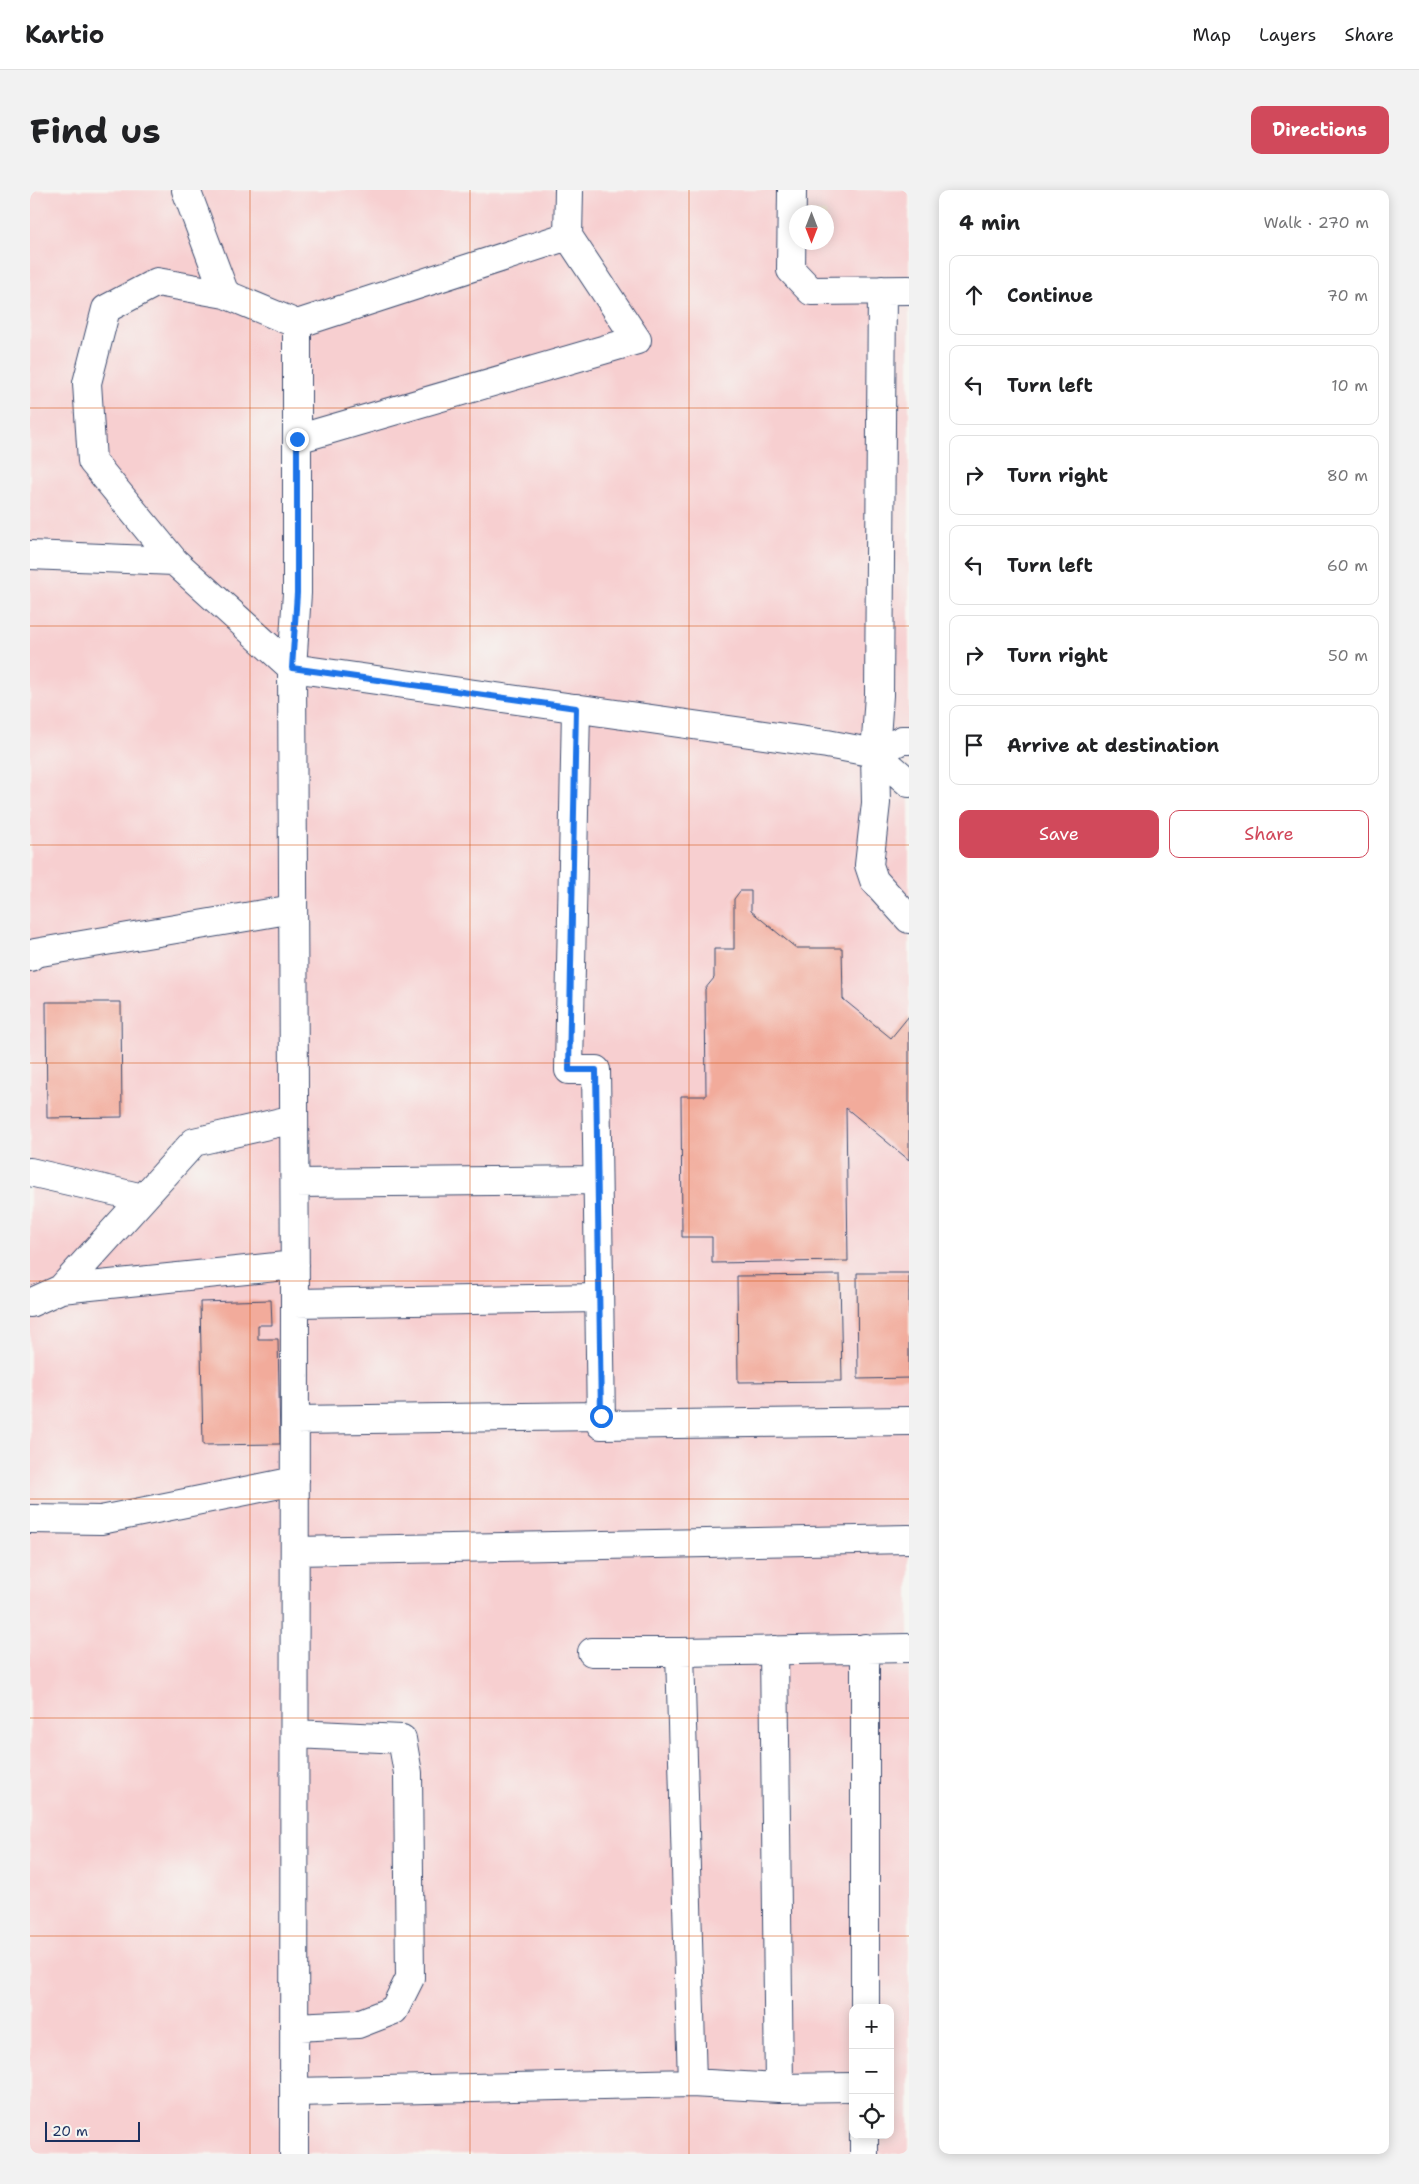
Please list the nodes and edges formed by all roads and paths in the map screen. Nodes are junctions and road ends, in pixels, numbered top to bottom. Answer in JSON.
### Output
{"nodes":[{"id":1,"x":186,"y":190,"type":"edge"},
{"id":2,"x":569,"y":190,"type":"edge"},
{"id":3,"x":792,"y":190,"type":"edge"},
{"id":4,"x":568,"y":236,"type":"junction"},
{"id":5,"x":882,"y":290,"type":"junction"},
{"id":6,"x":909,"y":290,"type":"edge"},
{"id":7,"x":225,"y":294,"type":"junction"},
{"id":8,"x":297,"y":324,"type":"junction"},
{"id":9,"x":297,"y":439,"type":"junction"},
{"id":10,"x":30,"y":555,"type":"edge"},
{"id":11,"x":174,"y":561,"type":"junction"},
{"id":12,"x":292,"y":668,"type":"junction"},
{"id":13,"x":576,"y":708,"type":"junction"},
{"id":14,"x":909,"y":740,"type":"edge"},
{"id":15,"x":875,"y":752,"type":"junction"},
{"id":16,"x":909,"y":783,"type":"edge"},
{"id":17,"x":293,"y":909,"type":"junction"},
{"id":18,"x":909,"y":919,"type":"edge"},
{"id":19,"x":30,"y":958,"type":"edge"},
{"id":20,"x":294,"y":1119,"type":"junction"},
{"id":21,"x":30,"y":1172,"type":"edge"},
{"id":22,"x":597,"y":1180,"type":"junction"},
{"id":23,"x":294,"y":1183,"type":"junction"},
{"id":24,"x":143,"y":1198,"type":"junction"},
{"id":25,"x":294,"y":1264,"type":"junction"},
{"id":26,"x":61,"y":1289,"type":"junction"},
{"id":27,"x":599,"y":1298,"type":"junction"},
{"id":28,"x":30,"y":1303,"type":"edge"},
{"id":29,"x":295,"y":1303,"type":"junction"},
{"id":30,"x":601,"y":1416,"type":"junction"},
{"id":31,"x":295,"y":1420,"type":"junction"},
{"id":32,"x":909,"y":1421,"type":"edge"},
{"id":33,"x":295,"y":1481,"type":"junction"},
{"id":34,"x":30,"y":1520,"type":"edge"},
{"id":35,"x":909,"y":1539,"type":"edge"},
{"id":36,"x":295,"y":1551,"type":"junction"},
{"id":37,"x":865,"y":1648,"type":"junction"},
{"id":38,"x":909,"y":1648,"type":"edge"},
{"id":39,"x":774,"y":1650,"type":"junction"},
{"id":40,"x":592,"y":1652,"type":"dead end"},
{"id":41,"x":680,"y":1652,"type":"junction"},
{"id":42,"x":295,"y":1734,"type":"junction"},
{"id":43,"x":865,"y":2004,"type":"edge"},
{"id":44,"x":295,"y":2028,"type":"junction"},
{"id":45,"x":692,"y":2083,"type":"junction"},
{"id":46,"x":849,"y":2087,"type":"edge"},
{"id":47,"x":779,"y":2088,"type":"junction"},
{"id":48,"x":295,"y":2092,"type":"junction"},
{"id":49,"x":864,"y":2139,"type":"edge"},
{"id":50,"x":294,"y":2154,"type":"edge"},
{"id":51,"x":864,"y":2154,"type":"edge"}],
"edges":[{"from":1,"to":7,"type":"lane"},
{"from":2,"to":4,"type":"lane"},
{"from":3,"to":5,"type":"lane"},
{"from":4,"to":8,"type":"lane"},
{"from":4,"to":9,"type":"lane"},
{"from":5,"to":6,"type":"lane"},
{"from":5,"to":15,"type":"lane"},
{"from":7,"to":8,"type":"lane"},
{"from":7,"to":11,"type":"lane"},
{"from":8,"to":9,"type":"lane"},
{"from":9,"to":12,"type":"lane"},
{"from":10,"to":11,"type":"lane"},
{"from":11,"to":12,"type":"lane"},
{"from":12,"to":13,"type":"lane"},
{"from":12,"to":17,"type":"lane"},
{"from":13,"to":15,"type":"lane"},
{"from":13,"to":22,"type":"lane"},
{"from":14,"to":15,"type":"lane"},
{"from":15,"to":16,"type":"lane"},
{"from":15,"to":18,"type":"lane"},
{"from":17,"to":19,"type":"lane"},
{"from":17,"to":20,"type":"lane"},
{"from":20,"to":23,"type":"lane"},
{"from":20,"to":24,"type":"lane"},
{"from":21,"to":24,"type":"lane"},
{"from":22,"to":23,"type":"lane"},
{"from":22,"to":27,"type":"lane"},
{"from":23,"to":25,"type":"lane"},
{"from":24,"to":26,"type":"lane"},
{"from":25,"to":26,"type":"lane"},
{"from":25,"to":29,"type":"lane"},
{"from":26,"to":28,"type":"lane"},
{"from":27,"to":29,"type":"lane"},
{"from":27,"to":30,"type":"lane"},
{"from":29,"to":31,"type":"lane"},
{"from":30,"to":31,"type":"lane"},
{"from":30,"to":32,"type":"lane"},
{"from":31,"to":33,"type":"lane"},
{"from":33,"to":34,"type":"lane"},
{"from":33,"to":36,"type":"lane"},
{"from":35,"to":36,"type":"lane"},
{"from":36,"to":42,"type":"lane"},
{"from":37,"to":38,"type":"lane"},
{"from":37,"to":39,"type":"lane"},
{"from":37,"to":43,"type":"lane"},
{"from":39,"to":41,"type":"lane"},
{"from":39,"to":47,"type":"lane"},
{"from":40,"to":41,"type":"lane"},
{"from":41,"to":45,"type":"lane"},
{"from":42,"to":44,"type":"lane"},
{"from":42,"to":44,"type":"lane"},
{"from":44,"to":48,"type":"lane"},
{"from":45,"to":47,"type":"lane"},
{"from":45,"to":48,"type":"lane"},
{"from":46,"to":47,"type":"lane"},
{"from":48,"to":50,"type":"lane"},
{"from":49,"to":51,"type":"lane"}]}
